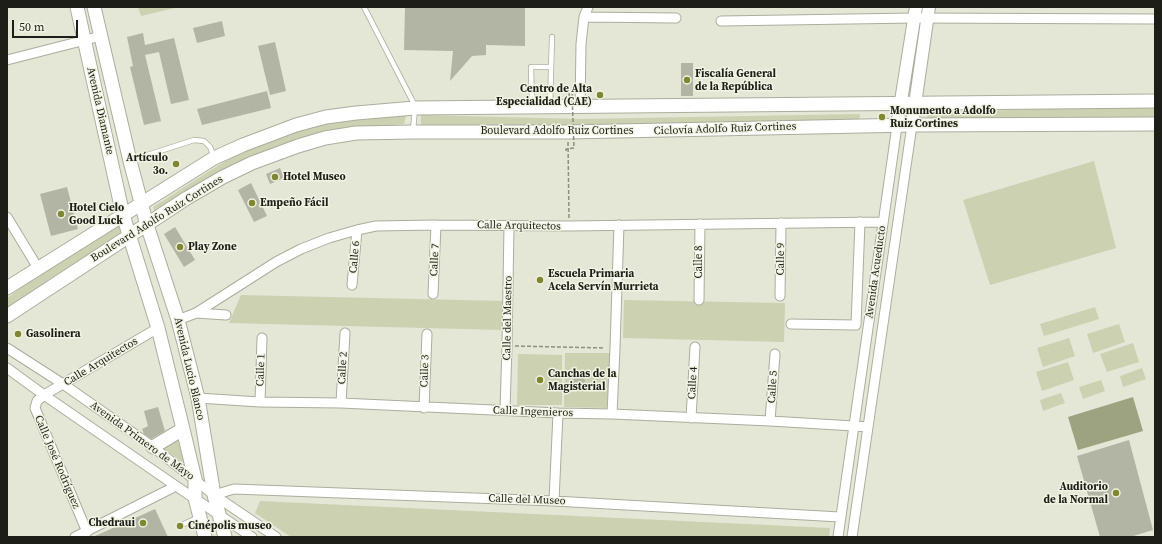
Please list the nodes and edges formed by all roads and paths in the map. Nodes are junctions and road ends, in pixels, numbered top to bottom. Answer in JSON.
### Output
{"nodes":[{"id":1,"x":76,"y":7,"type":"edge"},
{"id":2,"x":94,"y":7,"type":"edge"},
{"id":3,"x":364,"y":7,"type":"edge"},
{"id":4,"x":588,"y":7,"type":"edge"},
{"id":5,"x":915,"y":12,"type":"edge"},
{"id":6,"x":928,"y":12,"type":"edge"},
{"id":7,"x":584,"y":17,"type":"junction"},
{"id":8,"x":676,"y":18,"type":"dead end"},
{"id":9,"x":1155,"y":19,"type":"edge"},
{"id":10,"x":721,"y":21,"type":"dead end"},
{"id":11,"x":101,"y":36,"type":"junction"},
{"id":12,"x":552,"y":37,"type":"dead end"},
{"id":13,"x":85,"y":41,"type":"junction"},
{"id":14,"x":7,"y":60,"type":"edge"},
{"id":15,"x":551,"y":67,"type":"junction"},
{"id":16,"x":1155,"y":102,"type":"edge"},
{"id":17,"x":575,"y":104,"type":"junction"},
{"id":18,"x":900,"y":104,"type":"junction"},
{"id":19,"x":916,"y":104,"type":"junction"},
{"id":20,"x":532,"y":107,"type":"junction"},
{"id":21,"x":550,"y":107,"type":"junction"},
{"id":22,"x":415,"y":108,"type":"junction"},
{"id":23,"x":1155,"y":124,"type":"edge"},
{"id":24,"x":912,"y":125,"type":"junction"},
{"id":25,"x":897,"y":126,"type":"junction"},
{"id":26,"x":413,"y":132,"type":"junction"},
{"id":27,"x":576,"y":140,"type":"dead end"},
{"id":28,"x":567,"y":152,"type":"junction"},
{"id":29,"x":214,"y":158,"type":"junction"},
{"id":30,"x":130,"y":161,"type":"junction"},
{"id":31,"x":141,"y":204,"type":"junction"},
{"id":32,"x":123,"y":215,"type":"junction"},
{"id":33,"x":7,"y":217,"type":"edge"},
{"id":34,"x":860,"y":222,"type":"junction"},
{"id":35,"x":883,"y":222,"type":"junction"},
{"id":36,"x":781,"y":223,"type":"junction"},
{"id":37,"x":700,"y":224,"type":"junction"},
{"id":38,"x":147,"y":225,"type":"junction"},
{"id":39,"x":436,"y":225,"type":"junction"},
{"id":40,"x":509,"y":225,"type":"junction"},
{"id":41,"x":619,"y":225,"type":"junction"},
{"id":42,"x":569,"y":226,"type":"junction"},
{"id":43,"x":357,"y":230,"type":"junction"},
{"id":44,"x":129,"y":236,"type":"junction"},
{"id":45,"x":38,"y":268,"type":"junction"},
{"id":46,"x":352,"y":285,"type":"dead end"},
{"id":47,"x":7,"y":288,"type":"edge"},
{"id":48,"x":433,"y":294,"type":"dead end"},
{"id":49,"x":780,"y":296,"type":"dead end"},
{"id":50,"x":699,"y":300,"type":"dead end"},
{"id":51,"x":196,"y":313,"type":"junction"},
{"id":52,"x":226,"y":315,"type":"dead end"},
{"id":53,"x":7,"y":316,"type":"edge"},
{"id":54,"x":178,"y":320,"type":"junction"},
{"id":55,"x":791,"y":324,"type":"dead end"},
{"id":56,"x":158,"y":328,"type":"junction"},
{"id":57,"x":345,"y":333,"type":"dead end"},
{"id":58,"x":427,"y":334,"type":"dead end"},
{"id":59,"x":262,"y":338,"type":"dead end"},
{"id":60,"x":507,"y":346,"type":"junction"},
{"id":61,"x":695,"y":347,"type":"dead end"},
{"id":62,"x":7,"y":348,"type":"edge"},
{"id":63,"x":615,"y":348,"type":"junction"},
{"id":64,"x":776,"y":354,"type":"dead end"},
{"id":65,"x":7,"y":368,"type":"edge"},
{"id":66,"x":63,"y":384,"type":"junction"},
{"id":67,"x":44,"y":395,"type":"junction"},
{"id":68,"x":198,"y":398,"type":"junction"},
{"id":69,"x":260,"y":402,"type":"junction"},
{"id":70,"x":341,"y":403,"type":"junction"},
{"id":71,"x":424,"y":408,"type":"junction"},
{"id":72,"x":505,"y":410,"type":"junction"},
{"id":73,"x":558,"y":413,"type":"junction"},
{"id":74,"x":612,"y":414,"type":"junction"},
{"id":75,"x":691,"y":418,"type":"junction"},
{"id":76,"x":770,"y":421,"type":"junction"},
{"id":77,"x":854,"y":426,"type":"junction"},
{"id":78,"x":868,"y":427,"type":"junction"},
{"id":79,"x":183,"y":429,"type":"junction"},
{"id":80,"x":153,"y":447,"type":"junction"},
{"id":81,"x":195,"y":478,"type":"junction"},
{"id":82,"x":176,"y":486,"type":"junction"},
{"id":83,"x":214,"y":495,"type":"junction"},
{"id":84,"x":195,"y":498,"type":"junction"},
{"id":85,"x":554,"y":501,"type":"junction"},
{"id":86,"x":219,"y":514,"type":"junction"},
{"id":87,"x":200,"y":517,"type":"junction"},
{"id":88,"x":840,"y":517,"type":"junction"},
{"id":89,"x":184,"y":524,"type":"dead end"},
{"id":90,"x":87,"y":532,"type":"junction"},
{"id":91,"x":838,"y":536,"type":"edge"},
{"id":92,"x":852,"y":536,"type":"edge"},
{"id":93,"x":74,"y":537,"type":"edge"},
{"id":94,"x":205,"y":537,"type":"edge"},
{"id":95,"x":225,"y":537,"type":"edge"},
{"id":96,"x":252,"y":537,"type":"edge"},
{"id":97,"x":276,"y":537,"type":"edge"}],
"edges":[{"from":1,"to":13,"type":"main road","name":"Avenida Diamante"},
{"from":2,"to":11,"type":"main road","name":"Avenida Diamante"},
{"from":3,"to":22,"type":"lane"},
{"from":4,"to":7,"type":"street"},
{"from":5,"to":6,"type":"street"},
{"from":5,"to":10,"type":"street"},
{"from":5,"to":18,"type":"street","name":"Avenida Acueducto"},
{"from":6,"to":9,"type":"street"},
{"from":6,"to":19,"type":"street","name":"Avenida Acueducto"},
{"from":7,"to":8,"type":"street"},
{"from":7,"to":17,"type":"street"},
{"from":11,"to":13,"type":"street"},
{"from":11,"to":30,"type":"main road","name":"Avenida Diamante"},
{"from":12,"to":15,"type":"lane"},
{"from":13,"to":14,"type":"street"},
{"from":13,"to":32,"type":"main road","name":"Avenida Diamante"},
{"from":15,"to":20,"type":"lane"},
{"from":15,"to":21,"type":"lane"},
{"from":16,"to":19,"type":"main road","name":"Boulevard Adolfo Ruiz Cortines"},
{"from":17,"to":18,"type":"main road","name":"Boulevard Adolfo Ruiz Cortines"},
{"from":17,"to":21,"type":"main road","name":"Boulevard Adolfo Ruiz Cortines"},
{"from":17,"to":28,"type":"path","bridge":true},
{"from":18,"to":19,"type":"main road","name":"Boulevard Adolfo Ruiz Cortines"},
{"from":18,"to":25,"type":"street","name":"Avenida Acueducto"},
{"from":19,"to":24,"type":"street","name":"Avenida Acueducto"},
{"from":20,"to":21,"type":"main road","name":"Boulevard Adolfo Ruiz Cortines"},
{"from":20,"to":22,"type":"main road","name":"Boulevard Adolfo Ruiz Cortines"},
{"from":22,"to":26,"type":"lane"},
{"from":22,"to":29,"type":"main road","name":"Boulevard Adolfo Ruiz Cortines"},
{"from":23,"to":24,"type":"main road","name":"Boulevard Adolfo Ruiz Cortines"},
{"from":24,"to":25,"type":"main road","name":"Boulevard Adolfo Ruiz Cortines"},
{"from":24,"to":78,"type":"street","name":"Avenida Acueducto"},
{"from":25,"to":26,"type":"main road","name":"Boulevard Adolfo Ruiz Cortines"},
{"from":25,"to":35,"type":"street","name":"Avenida Acueducto"},
{"from":26,"to":38,"type":"main road","name":"Boulevard Adolfo Ruiz Cortines"},
{"from":27,"to":28,"type":"path"},
{"from":28,"to":42,"type":"path"},
{"from":29,"to":30,"type":"lane"},
{"from":29,"to":31,"type":"main road","name":"Boulevard Adolfo Ruiz Cortines"},
{"from":30,"to":31,"type":"main road","name":"Avenida Diamante"},
{"from":31,"to":32,"type":"main road","name":"Boulevard Adolfo Ruiz Cortines"},
{"from":31,"to":38,"type":"main road","name":"Avenida Lucio Blanco"},
{"from":32,"to":44,"type":"main road","name":"Avenida Lucio Blanco"},
{"from":32,"to":45,"type":"main road","name":"Boulevard Adolfo Ruiz Cortines"},
{"from":33,"to":45,"type":"street"},
{"from":34,"to":35,"type":"street","name":"Calle Arquitectos"},
{"from":34,"to":36,"type":"street","name":"Calle Arquitectos"},
{"from":34,"to":55,"type":"street"},
{"from":35,"to":77,"type":"street","name":"Avenida Acueducto"},
{"from":36,"to":37,"type":"street","name":"Calle Arquitectos"},
{"from":36,"to":49,"type":"street","name":"Calle 9"},
{"from":37,"to":41,"type":"street","name":"Calle Arquitectos"},
{"from":37,"to":50,"type":"street","name":"Calle 8"},
{"from":38,"to":44,"type":"main road","name":"Boulevard Adolfo Ruiz Cortines"},
{"from":38,"to":54,"type":"main road","name":"Avenida Lucio Blanco"},
{"from":39,"to":40,"type":"street","name":"Calle Arquitectos"},
{"from":39,"to":43,"type":"street","name":"Calle Arquitectos"},
{"from":39,"to":48,"type":"street","name":"Calle 7"},
{"from":40,"to":42,"type":"street","name":"Calle Arquitectos"},
{"from":40,"to":60,"type":"street","name":"Calle del Maestro"},
{"from":41,"to":42,"type":"street","name":"Calle Arquitectos"},
{"from":41,"to":63,"type":"street"},
{"from":43,"to":46,"type":"street","name":"Calle 6"},
{"from":43,"to":51,"type":"street","name":"Calle Arquitectos"},
{"from":44,"to":53,"type":"main road","name":"Boulevard Adolfo Ruiz Cortines"},
{"from":44,"to":56,"type":"main road","name":"Avenida Lucio Blanco"},
{"from":45,"to":47,"type":"main road","name":"Boulevard Adolfo Ruiz Cortines"},
{"from":51,"to":52,"type":"street"},
{"from":51,"to":54,"type":"street","name":"Calle Arquitectos"},
{"from":54,"to":68,"type":"main road","name":"Avenida Lucio Blanco"},
{"from":56,"to":66,"type":"street","name":"Calle Arquitectos"},
{"from":56,"to":79,"type":"main road","name":"Avenida Lucio Blanco"},
{"from":57,"to":70,"type":"street","name":"Calle 2"},
{"from":58,"to":71,"type":"street","name":"Calle 3"},
{"from":59,"to":69,"type":"street","name":"Calle 1"},
{"from":60,"to":63,"type":"path"},
{"from":60,"to":72,"type":"street","name":"Calle del Maestro"},
{"from":61,"to":75,"type":"street","name":"Calle 4"},
{"from":62,"to":66,"type":"street","name":"Avenida Primero de Mayo"},
{"from":63,"to":74,"type":"street"},
{"from":64,"to":76,"type":"street","name":"Calle 5"},
{"from":65,"to":67,"type":"street","name":"Avenida Primero de Mayo"},
{"from":66,"to":67,"type":"street","name":"Calle Arquitectos"},
{"from":66,"to":80,"type":"street","name":"Avenida Primero de Mayo"},
{"from":67,"to":82,"type":"street","name":"Avenida Primero de Mayo"},
{"from":67,"to":90,"type":"street","name":"Calle José Rodríguez"},
{"from":68,"to":69,"type":"street","name":"Calle Ingenieros"},
{"from":68,"to":83,"type":"main road","name":"Avenida Lucio Blanco"},
{"from":69,"to":70,"type":"street","name":"Calle Ingenieros"},
{"from":70,"to":71,"type":"street","name":"Calle Ingenieros"},
{"from":71,"to":72,"type":"street","name":"Calle Ingenieros"},
{"from":72,"to":73,"type":"street","name":"Calle Ingenieros"},
{"from":73,"to":74,"type":"street","name":"Calle Ingenieros"},
{"from":73,"to":85,"type":"street"},
{"from":74,"to":75,"type":"street","name":"Calle Ingenieros"},
{"from":75,"to":76,"type":"street","name":"Calle Ingenieros"},
{"from":76,"to":77,"type":"street","name":"Calle Ingenieros"},
{"from":77,"to":78,"type":"street","name":"Calle Ingenieros"},
{"from":77,"to":88,"type":"street","name":"Avenida Acueducto"},
{"from":78,"to":92,"type":"street","name":"Avenida Acueducto"},
{"from":79,"to":80,"type":"main road"},
{"from":79,"to":81,"type":"main road","name":"Avenida Lucio Blanco"},
{"from":80,"to":81,"type":"street","name":"Avenida Primero de Mayo"},
{"from":81,"to":83,"type":"street","name":"Avenida Primero de Mayo"},
{"from":81,"to":84,"type":"main road","name":"Avenida Lucio Blanco"},
{"from":82,"to":84,"type":"street","name":"Avenida Primero de Mayo"},
{"from":82,"to":90,"type":"street"},
{"from":83,"to":85,"type":"street","name":"Calle del Museo"},
{"from":83,"to":86,"type":"main road","name":"Avenida Lucio Blanco"},
{"from":83,"to":97,"type":"street","name":"Avenida Primero de Mayo"},
{"from":84,"to":86,"type":"street","name":"Avenida Primero de Mayo"},
{"from":84,"to":87,"type":"main road","name":"Avenida Lucio Blanco"},
{"from":85,"to":88,"type":"street","name":"Calle del Museo"},
{"from":86,"to":95,"type":"main road","name":"Avenida Lucio Blanco"},
{"from":86,"to":96,"type":"street","name":"Avenida Primero de Mayo"},
{"from":87,"to":89,"type":"lane"},
{"from":87,"to":94,"type":"main road","name":"Avenida Lucio Blanco"},
{"from":88,"to":91,"type":"street","name":"Avenida Acueducto"},
{"from":90,"to":93,"type":"street"},
{"from":91,"to":92,"type":"street"}]}
